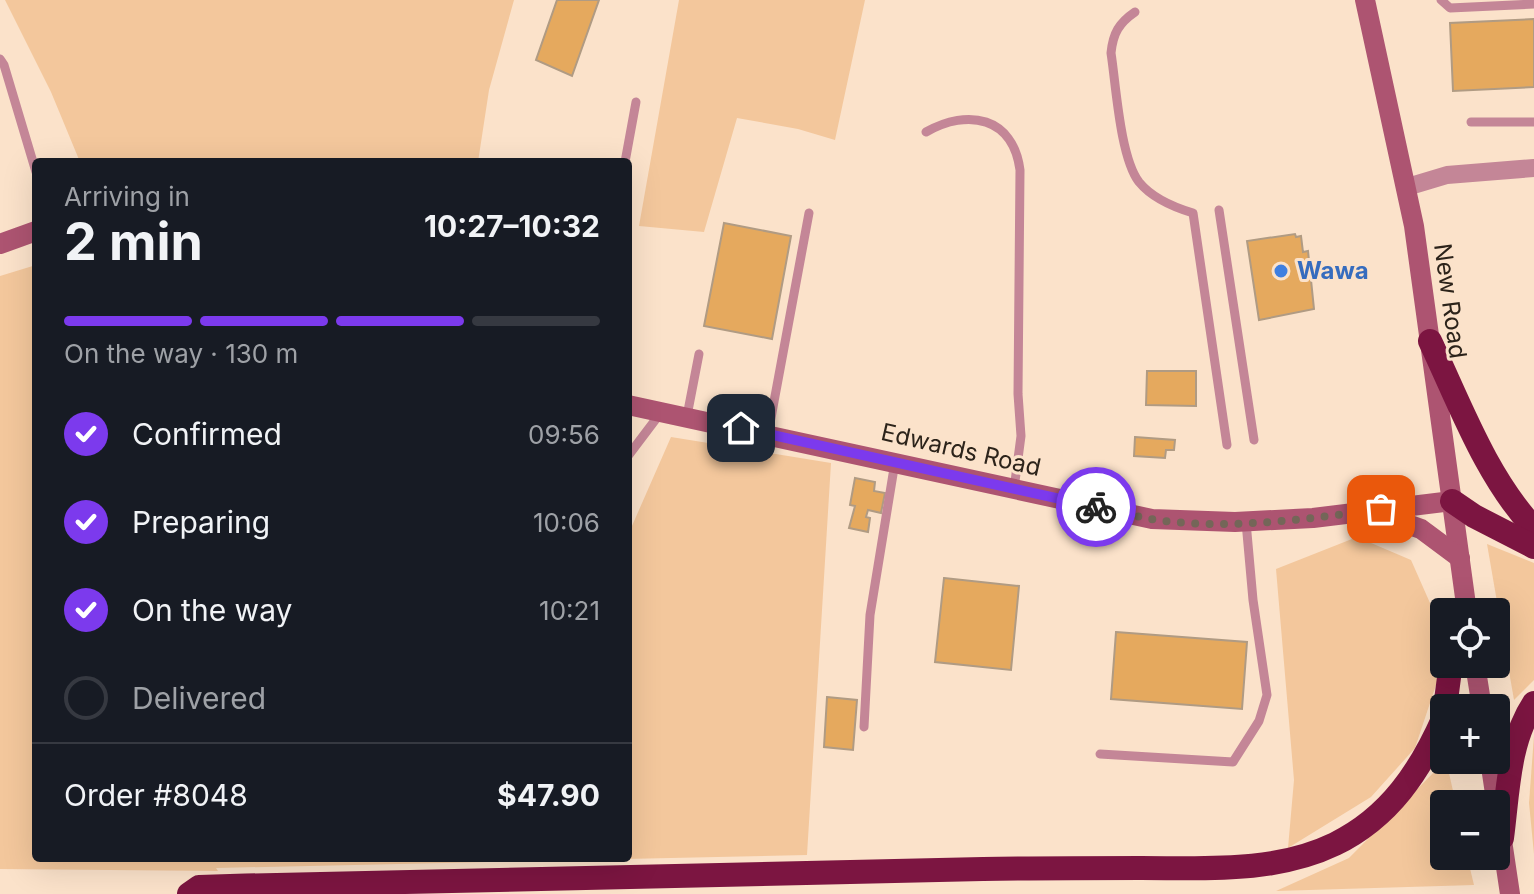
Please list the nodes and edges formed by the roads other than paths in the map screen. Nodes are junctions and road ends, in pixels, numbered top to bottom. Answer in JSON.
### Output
{"nodes":[{"id":1,"x":1365,"y":0,"type":"edge"},
{"id":2,"x":1441,"y":0,"type":"edge"},
{"id":3,"x":1534,"y":4,"type":"edge"},
{"id":4,"x":1135,"y":12,"type":"dead end"},
{"id":5,"x":0,"y":59,"type":"edge"},
{"id":6,"x":636,"y":102,"type":"dead end"},
{"id":7,"x":1471,"y":122,"type":"dead end"},
{"id":8,"x":1534,"y":122,"type":"edge"},
{"id":9,"x":926,"y":132,"type":"dead end"},
{"id":10,"x":626,"y":158,"type":"edge"},
{"id":11,"x":32,"y":159,"type":"edge"},
{"id":12,"x":1534,"y":168,"type":"edge"},
{"id":13,"x":1407,"y":187,"type":"junction"},
{"id":14,"x":1219,"y":210,"type":"dead end"},
{"id":15,"x":809,"y":213,"type":"dead end"},
{"id":16,"x":32,"y":232,"type":"edge"},
{"id":17,"x":0,"y":244,"type":"edge"},
{"id":18,"x":1430,"y":341,"type":"junction"},
{"id":19,"x":699,"y":354,"type":"dead end"},
{"id":20,"x":632,"y":406,"type":"edge"},
{"id":21,"x":662,"y":411,"type":"junction"},
{"id":22,"x":687,"y":416,"type":"junction"},
{"id":23,"x":768,"y":434,"type":"junction"},
{"id":24,"x":1254,"y":440,"type":"dead end"},
{"id":25,"x":1227,"y":445,"type":"dead end"},
{"id":26,"x":632,"y":451,"type":"edge"},
{"id":27,"x":895,"y":462,"type":"junction"},
{"id":28,"x":1014,"y":489,"type":"junction"},
{"id":29,"x":1452,"y":501,"type":"junction"},
{"id":30,"x":1381,"y":509,"type":"junction"},
{"id":31,"x":1246,"y":522,"type":"junction"},
{"id":32,"x":1534,"y":528,"type":"edge"},
{"id":33,"x":1534,"y":547,"type":"edge"},
{"id":34,"x":1460,"y":558,"type":"junction"},
{"id":35,"x":1465,"y":598,"type":"edge"},
{"id":36,"x":1534,"y":703,"type":"edge"},
{"id":37,"x":864,"y":727,"type":"dead end"},
{"id":38,"x":1430,"y":745,"type":"edge"},
{"id":39,"x":1100,"y":754,"type":"dead end"},
{"id":40,"x":1508,"y":790,"type":"edge"},
{"id":41,"x":189,"y":894,"type":"edge"}],
"edges":[{"from":1,"to":13,"type":"street","name":"New Road"},
{"from":2,"to":3,"type":"lane"},
{"from":4,"to":25,"type":"lane"},
{"from":5,"to":11,"type":"lane"},
{"from":6,"to":10,"type":"lane"},
{"from":7,"to":8,"type":"lane"},
{"from":9,"to":28,"type":"lane"},
{"from":12,"to":13,"type":"street"},
{"from":13,"to":18,"type":"street","name":"New Road"},
{"from":14,"to":24,"type":"lane"},
{"from":15,"to":23,"type":"lane"},
{"from":16,"to":17,"type":"street"},
{"from":18,"to":29,"type":"street","name":"New Road"},
{"from":18,"to":32,"type":"highway"},
{"from":19,"to":22,"type":"lane"},
{"from":20,"to":21,"type":"street","name":"Edwards Road"},
{"from":21,"to":22,"type":"street","name":"Edwards Road"},
{"from":21,"to":26,"type":"lane"},
{"from":22,"to":23,"type":"street","name":"Edwards Road"},
{"from":23,"to":27,"type":"street","name":"Edwards Road"},
{"from":27,"to":28,"type":"street","name":"Edwards Road"},
{"from":27,"to":37,"type":"lane"},
{"from":28,"to":31,"type":"street","name":"Edwards Road"},
{"from":29,"to":30,"type":"street","name":"Edwards Road"},
{"from":29,"to":33,"type":"highway"},
{"from":29,"to":34,"type":"street","name":"New Road"},
{"from":30,"to":31,"type":"street","name":"Edwards Road"},
{"from":30,"to":34,"type":"street"},
{"from":31,"to":39,"type":"lane"},
{"from":34,"to":35,"type":"street","name":"New Road"},
{"from":36,"to":40,"type":"highway"},
{"from":38,"to":41,"type":"highway"}]}
